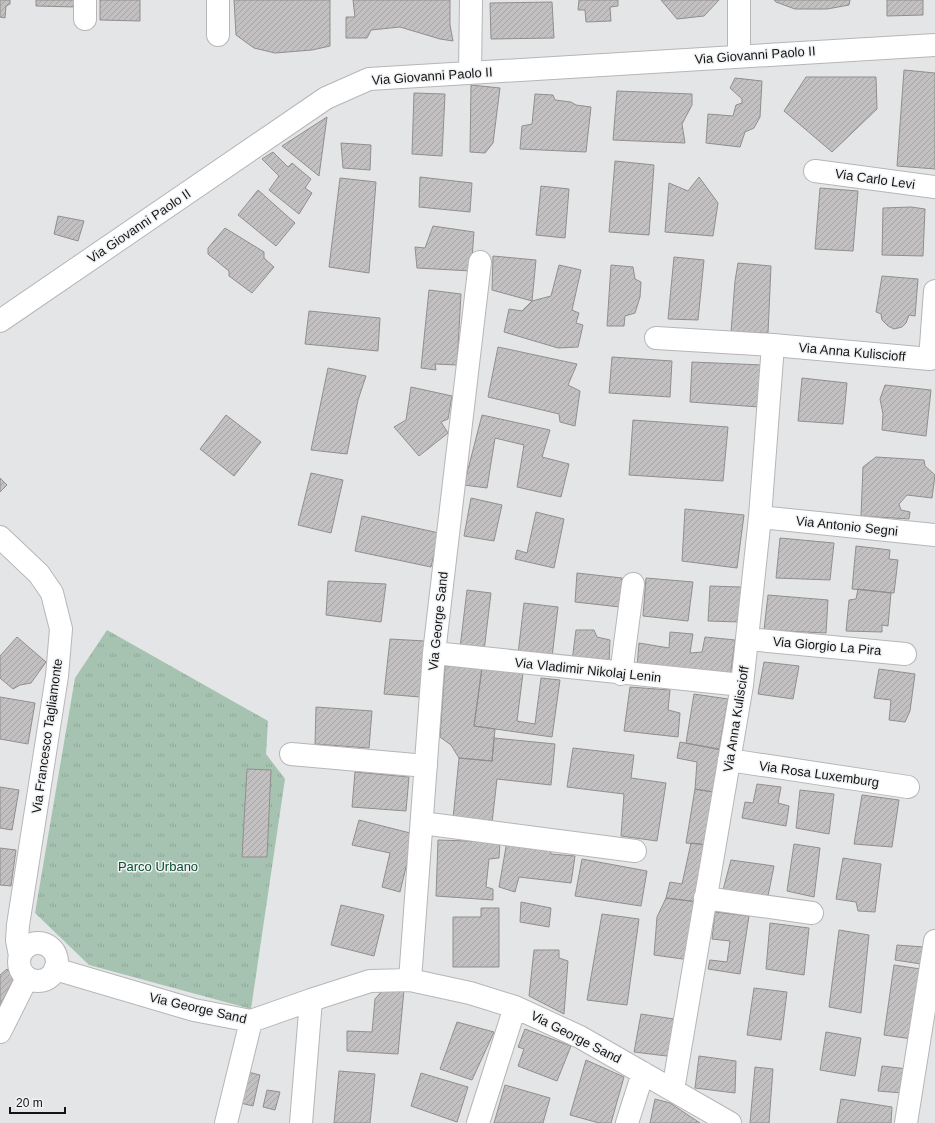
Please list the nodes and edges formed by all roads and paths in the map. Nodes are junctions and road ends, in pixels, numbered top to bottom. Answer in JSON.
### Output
{"nodes":[{"id":1,"x":218,"y":0,"type":"edge"},
{"id":2,"x":471,"y":0,"type":"edge"},
{"id":3,"x":740,"y":0,"type":"edge"},
{"id":4,"x":218,"y":35,"type":"dead end"},
{"id":5,"x":935,"y":45,"type":"edge"},
{"id":6,"x":739,"y":56,"type":"junction"},
{"id":7,"x":470,"y":73,"type":"junction"},
{"id":8,"x":815,"y":171,"type":"dead end"},
{"id":9,"x":935,"y":187,"type":"edge"},
{"id":10,"x":480,"y":262,"type":"dead end"},
{"id":11,"x":935,"y":290,"type":"edge"},
{"id":12,"x":0,"y":320,"type":"edge"},
{"id":13,"x":656,"y":338,"type":"dead end"},
{"id":14,"x":773,"y":345,"type":"junction"},
{"id":15,"x":932,"y":359,"type":"edge"},
{"id":16,"x":760,"y":517,"type":"junction"},
{"id":17,"x":935,"y":535,"type":"edge"},
{"id":18,"x":0,"y":537,"type":"edge"},
{"id":19,"x":633,"y":584,"type":"dead end"},
{"id":20,"x":748,"y":639,"type":"junction"},
{"id":21,"x":434,"y":653,"type":"junction"},
{"id":22,"x":905,"y":654,"type":"dead end"},
{"id":23,"x":621,"y":674,"type":"junction"},
{"id":24,"x":742,"y":685,"type":"junction"},
{"id":25,"x":291,"y":754,"type":"dead end"},
{"id":26,"x":729,"y":760,"type":"junction"},
{"id":27,"x":426,"y":766,"type":"junction"},
{"id":28,"x":908,"y":787,"type":"dead end"},
{"id":29,"x":422,"y":823,"type":"junction"},
{"id":30,"x":635,"y":851,"type":"dead end"},
{"id":31,"x":706,"y":898,"type":"junction"},
{"id":32,"x":812,"y":913,"type":"dead end"},
{"id":33,"x":935,"y":941,"type":"edge"},
{"id":34,"x":10,"y":955,"type":"edge"},
{"id":35,"x":55,"y":969,"type":"junction"},
{"id":36,"x":27,"y":978,"type":"junction"},
{"id":37,"x":410,"y":980,"type":"junction"},
{"id":38,"x":311,"y":1000,"type":"junction"},
{"id":39,"x":515,"y":1007,"type":"junction"},
{"id":40,"x":251,"y":1021,"type":"junction"},
{"id":41,"x":0,"y":1032,"type":"edge"},
{"id":42,"x":644,"y":1073,"type":"junction"},
{"id":43,"x":672,"y":1090,"type":"junction"},
{"id":44,"x":226,"y":1123,"type":"edge"},
{"id":45,"x":301,"y":1123,"type":"edge"},
{"id":46,"x":478,"y":1123,"type":"edge"},
{"id":47,"x":628,"y":1123,"type":"edge"},
{"id":48,"x":730,"y":1123,"type":"edge"},
{"id":49,"x":906,"y":1123,"type":"edge"}],
"edges":[{"from":1,"to":4,"type":"street"},
{"from":2,"to":7,"type":"street"},
{"from":3,"to":6,"type":"street"},
{"from":5,"to":6,"type":"street","name":"Via Giovanni Paolo II"},
{"from":6,"to":7,"type":"street","name":"Via Giovanni Paolo II"},
{"from":7,"to":12,"type":"street","name":"Via Giovanni Paolo II"},
{"from":8,"to":9,"type":"street","name":"Via Carlo Levi"},
{"from":10,"to":21,"type":"street","name":"Via George Sand"},
{"from":11,"to":15,"type":"street","name":"Via Anna Kuliscioff"},
{"from":13,"to":14,"type":"street","name":"Via Anna Kuliscioff"},
{"from":14,"to":15,"type":"street","name":"Via Anna Kuliscioff"},
{"from":14,"to":16,"type":"street","name":"Via Anna Kuliscioff"},
{"from":16,"to":17,"type":"street","name":"Via Antonio Segni"},
{"from":16,"to":20,"type":"street","name":"Via Anna Kuliscioff"},
{"from":18,"to":34,"type":"street","name":"Via Francesco Tagliamonte"},
{"from":19,"to":23,"type":"street"},
{"from":20,"to":22,"type":"street","name":"Via Giorgio La Pira"},
{"from":20,"to":24,"type":"street","name":"Via Anna Kuliscioff"},
{"from":21,"to":23,"type":"street","name":"Via Vladimir Nikolaj Lenin"},
{"from":21,"to":27,"type":"street","name":"Via George Sand"},
{"from":23,"to":24,"type":"street","name":"Via Vladimir Nikolaj Lenin"},
{"from":24,"to":26,"type":"street","name":"Via Anna Kuliscioff"},
{"from":25,"to":27,"type":"street"},
{"from":26,"to":28,"type":"street","name":"Via Rosa Luxemburg"},
{"from":26,"to":31,"type":"street","name":"Via Anna Kuliscioff"},
{"from":27,"to":29,"type":"street","name":"Via George Sand"},
{"from":29,"to":30,"type":"street"},
{"from":29,"to":37,"type":"street","name":"Via George Sand"},
{"from":31,"to":32,"type":"street"},
{"from":31,"to":43,"type":"street","name":"Via Anna Kuliscioff"},
{"from":33,"to":49,"type":"street"},
{"from":34,"to":35,"type":"street"},
{"from":34,"to":36,"type":"street"},
{"from":35,"to":36,"type":"street"},
{"from":35,"to":40,"type":"street","name":"Via George Sand"},
{"from":36,"to":41,"type":"street"},
{"from":37,"to":38,"type":"street","name":"Via George Sand"},
{"from":37,"to":39,"type":"street","name":"Via George Sand"},
{"from":38,"to":40,"type":"street","name":"Via George Sand"},
{"from":38,"to":45,"type":"street"},
{"from":39,"to":42,"type":"street","name":"Via George Sand"},
{"from":39,"to":46,"type":"street"},
{"from":40,"to":44,"type":"street"},
{"from":42,"to":43,"type":"street","name":"Via George Sand"},
{"from":42,"to":47,"type":"street"},
{"from":43,"to":48,"type":"street","name":"Via George Sand"}]}
